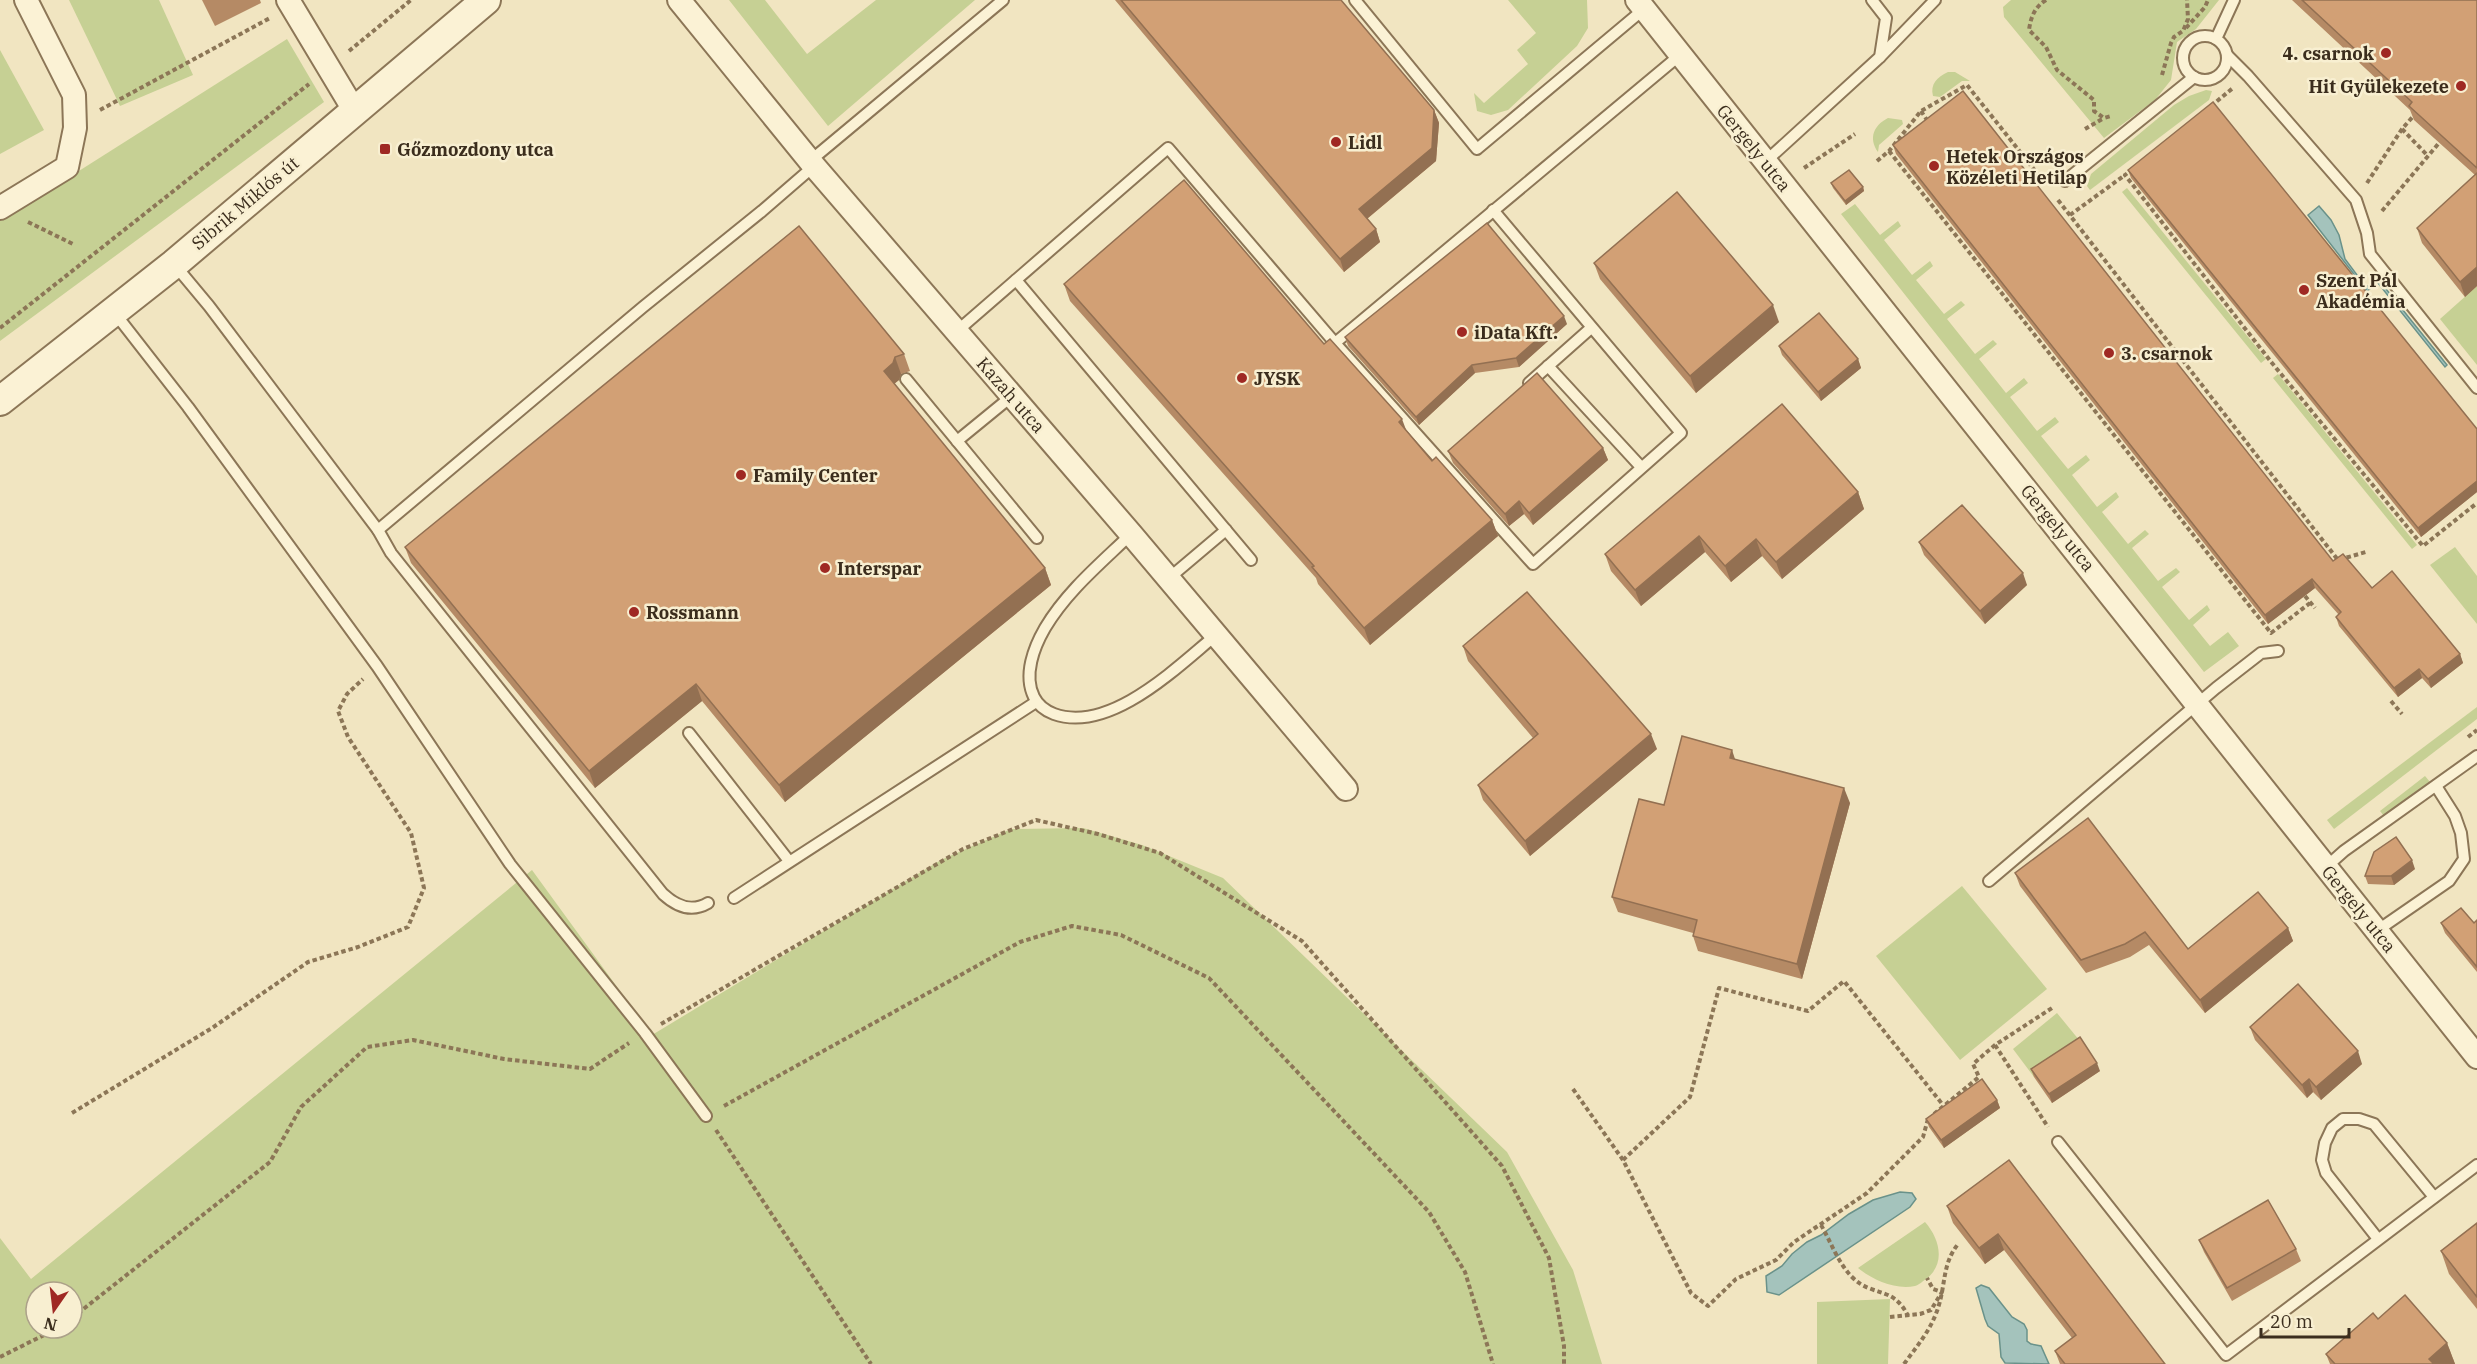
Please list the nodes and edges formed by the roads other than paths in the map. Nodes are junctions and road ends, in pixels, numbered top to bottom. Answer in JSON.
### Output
{"nodes":[{"id":1,"x":26,"y":0,"type":"edge"},
{"id":2,"x":486,"y":0,"type":"edge"},
{"id":3,"x":679,"y":0,"type":"edge"},
{"id":4,"x":1003,"y":0,"type":"edge"},
{"id":5,"x":1355,"y":0,"type":"edge"},
{"id":6,"x":1872,"y":0,"type":"edge"},
{"id":7,"x":1935,"y":0,"type":"edge"},
{"id":8,"x":2234,"y":0,"type":"edge"},
{"id":9,"x":290,"y":3,"type":"edge"},
{"id":10,"x":1640,"y":5,"type":"edge"},
{"id":11,"x":2216,"y":39,"type":"junction"},
{"id":12,"x":1680,"y":55,"type":"junction"},
{"id":13,"x":2227,"y":55,"type":"junction"},
{"id":14,"x":1881,"y":57,"type":"junction"},
{"id":15,"x":2194,"y":77,"type":"junction"},
{"id":16,"x":354,"y":110,"type":"junction"},
{"id":17,"x":1765,"y":162,"type":"junction"},
{"id":18,"x":812,"y":163,"type":"junction"},
{"id":19,"x":2065,"y":181,"type":"dead end"},
{"id":20,"x":1,"y":208,"type":"edge"},
{"id":21,"x":1493,"y":210,"type":"junction"},
{"id":22,"x":174,"y":264,"type":"junction"},
{"id":23,"x":1016,"y":280,"type":"junction"},
{"id":24,"x":113,"y":312,"type":"junction"},
{"id":25,"x":1592,"y":328,"type":"junction"},
{"id":26,"x":956,"y":332,"type":"junction"},
{"id":27,"x":1335,"y":343,"type":"junction"},
{"id":28,"x":1548,"y":366,"type":"junction"},
{"id":29,"x":906,"y":379,"type":"edge"},
{"id":30,"x":2477,"y":388,"type":"edge"},
{"id":31,"x":1521,"y":390,"type":"edge"},
{"id":32,"x":1012,"y":396,"type":"junction"},
{"id":33,"x":0,"y":401,"type":"edge"},
{"id":34,"x":957,"y":441,"type":"junction"},
{"id":35,"x":1450,"y":453,"type":"edge"},
{"id":36,"x":1441,"y":460,"type":"junction"},
{"id":37,"x":1641,"y":467,"type":"junction"},
{"id":38,"x":378,"y":530,"type":"junction"},
{"id":39,"x":1226,"y":530,"type":"junction"},
{"id":40,"x":1131,"y":534,"type":"junction"},
{"id":41,"x":1037,"y":538,"type":"dead end"},
{"id":42,"x":1251,"y":560,"type":"dead end"},
{"id":43,"x":1168,"y":579,"type":"junction"},
{"id":44,"x":1216,"y":635,"type":"junction"},
{"id":45,"x":2278,"y":651,"type":"dead end"},
{"id":46,"x":1036,"y":702,"type":"junction"},
{"id":47,"x":2198,"y":703,"type":"junction"},
{"id":48,"x":689,"y":733,"type":"dead end"},
{"id":49,"x":2477,"y":756,"type":"edge"},
{"id":50,"x":2436,"y":786,"type":"junction"},
{"id":51,"x":1346,"y":789,"type":"dead end"},
{"id":52,"x":789,"y":861,"type":"junction"},
{"id":53,"x":2326,"y":867,"type":"junction"},
{"id":54,"x":1989,"y":881,"type":"dead end"},
{"id":55,"x":734,"y":898,"type":"dead end"},
{"id":56,"x":708,"y":903,"type":"dead end"},
{"id":57,"x":2378,"y":930,"type":"junction"},
{"id":58,"x":2477,"y":1056,"type":"edge"},
{"id":59,"x":706,"y":1116,"type":"road end"},
{"id":60,"x":2058,"y":1142,"type":"road end"},
{"id":61,"x":2477,"y":1165,"type":"edge"},
{"id":62,"x":2434,"y":1197,"type":"junction"},
{"id":63,"x":2378,"y":1239,"type":"junction"},
{"id":64,"x":2226,"y":1359,"type":"edge"}],
"edges":[{"from":1,"to":20,"type":"street"},
{"from":2,"to":16,"type":"street","name":"Sibrik Miklós út"},
{"from":3,"to":18,"type":"street","name":"Kazah utca"},
{"from":4,"to":18,"type":"lane"},
{"from":5,"to":10,"type":"lane"},
{"from":6,"to":14,"type":"lane"},
{"from":7,"to":14,"type":"lane"},
{"from":8,"to":11,"type":"lane"},
{"from":9,"to":16,"type":"street"},
{"from":10,"to":12,"type":"street","name":"Gergely utca"},
{"from":11,"to":13,"type":"lane"},
{"from":11,"to":15,"type":"lane"},
{"from":12,"to":17,"type":"street","name":"Gergely utca"},
{"from":12,"to":21,"type":"lane"},
{"from":13,"to":15,"type":"lane"},
{"from":13,"to":30,"type":"lane"},
{"from":14,"to":17,"type":"lane"},
{"from":15,"to":19,"type":"lane"},
{"from":16,"to":22,"type":"street","name":"Sibrik Miklós út"},
{"from":17,"to":47,"type":"street","name":"Gergely utca"},
{"from":18,"to":26,"type":"street","name":"Kazah utca"},
{"from":18,"to":38,"type":"lane"},
{"from":21,"to":25,"type":"lane"},
{"from":21,"to":27,"type":"lane"},
{"from":22,"to":24,"type":"street","name":"Sibrik Miklós út"},
{"from":22,"to":38,"type":"lane"},
{"from":23,"to":26,"type":"lane"},
{"from":23,"to":27,"type":"lane"},
{"from":23,"to":39,"type":"lane"},
{"from":24,"to":33,"type":"street","name":"Sibrik Miklós út"},
{"from":24,"to":59,"type":"lane"},
{"from":25,"to":28,"type":"lane"},
{"from":25,"to":37,"type":"lane"},
{"from":26,"to":32,"type":"street","name":"Kazah utca"},
{"from":27,"to":36,"type":"lane"},
{"from":28,"to":31,"type":"lane"},
{"from":28,"to":37,"type":"lane"},
{"from":29,"to":34,"type":"lane"},
{"from":32,"to":34,"type":"lane"},
{"from":32,"to":40,"type":"street","name":"Kazah utca"},
{"from":34,"to":41,"type":"lane"},
{"from":35,"to":36,"type":"lane"},
{"from":36,"to":37,"type":"lane"},
{"from":38,"to":56,"type":"lane"},
{"from":39,"to":42,"type":"lane"},
{"from":39,"to":43,"type":"lane"},
{"from":40,"to":43,"type":"street","name":"Kazah utca"},
{"from":40,"to":46,"type":"lane"},
{"from":43,"to":44,"type":"street","name":"Kazah utca"},
{"from":44,"to":46,"type":"lane"},
{"from":44,"to":51,"type":"street","name":"Kazah utca"},
{"from":45,"to":47,"type":"lane"},
{"from":46,"to":52,"type":"lane"},
{"from":47,"to":53,"type":"street","name":"Gergely utca"},
{"from":47,"to":54,"type":"lane"},
{"from":48,"to":52,"type":"lane"},
{"from":49,"to":50,"type":"lane"},
{"from":50,"to":53,"type":"lane"},
{"from":50,"to":57,"type":"lane"},
{"from":52,"to":55,"type":"lane"},
{"from":53,"to":57,"type":"street","name":"Gergely utca"},
{"from":57,"to":58,"type":"street","name":"Gergely utca"},
{"from":60,"to":64,"type":"lane"},
{"from":61,"to":62,"type":"lane"},
{"from":62,"to":63,"type":"lane"},
{"from":62,"to":63,"type":"lane"},
{"from":63,"to":64,"type":"lane"}]}
